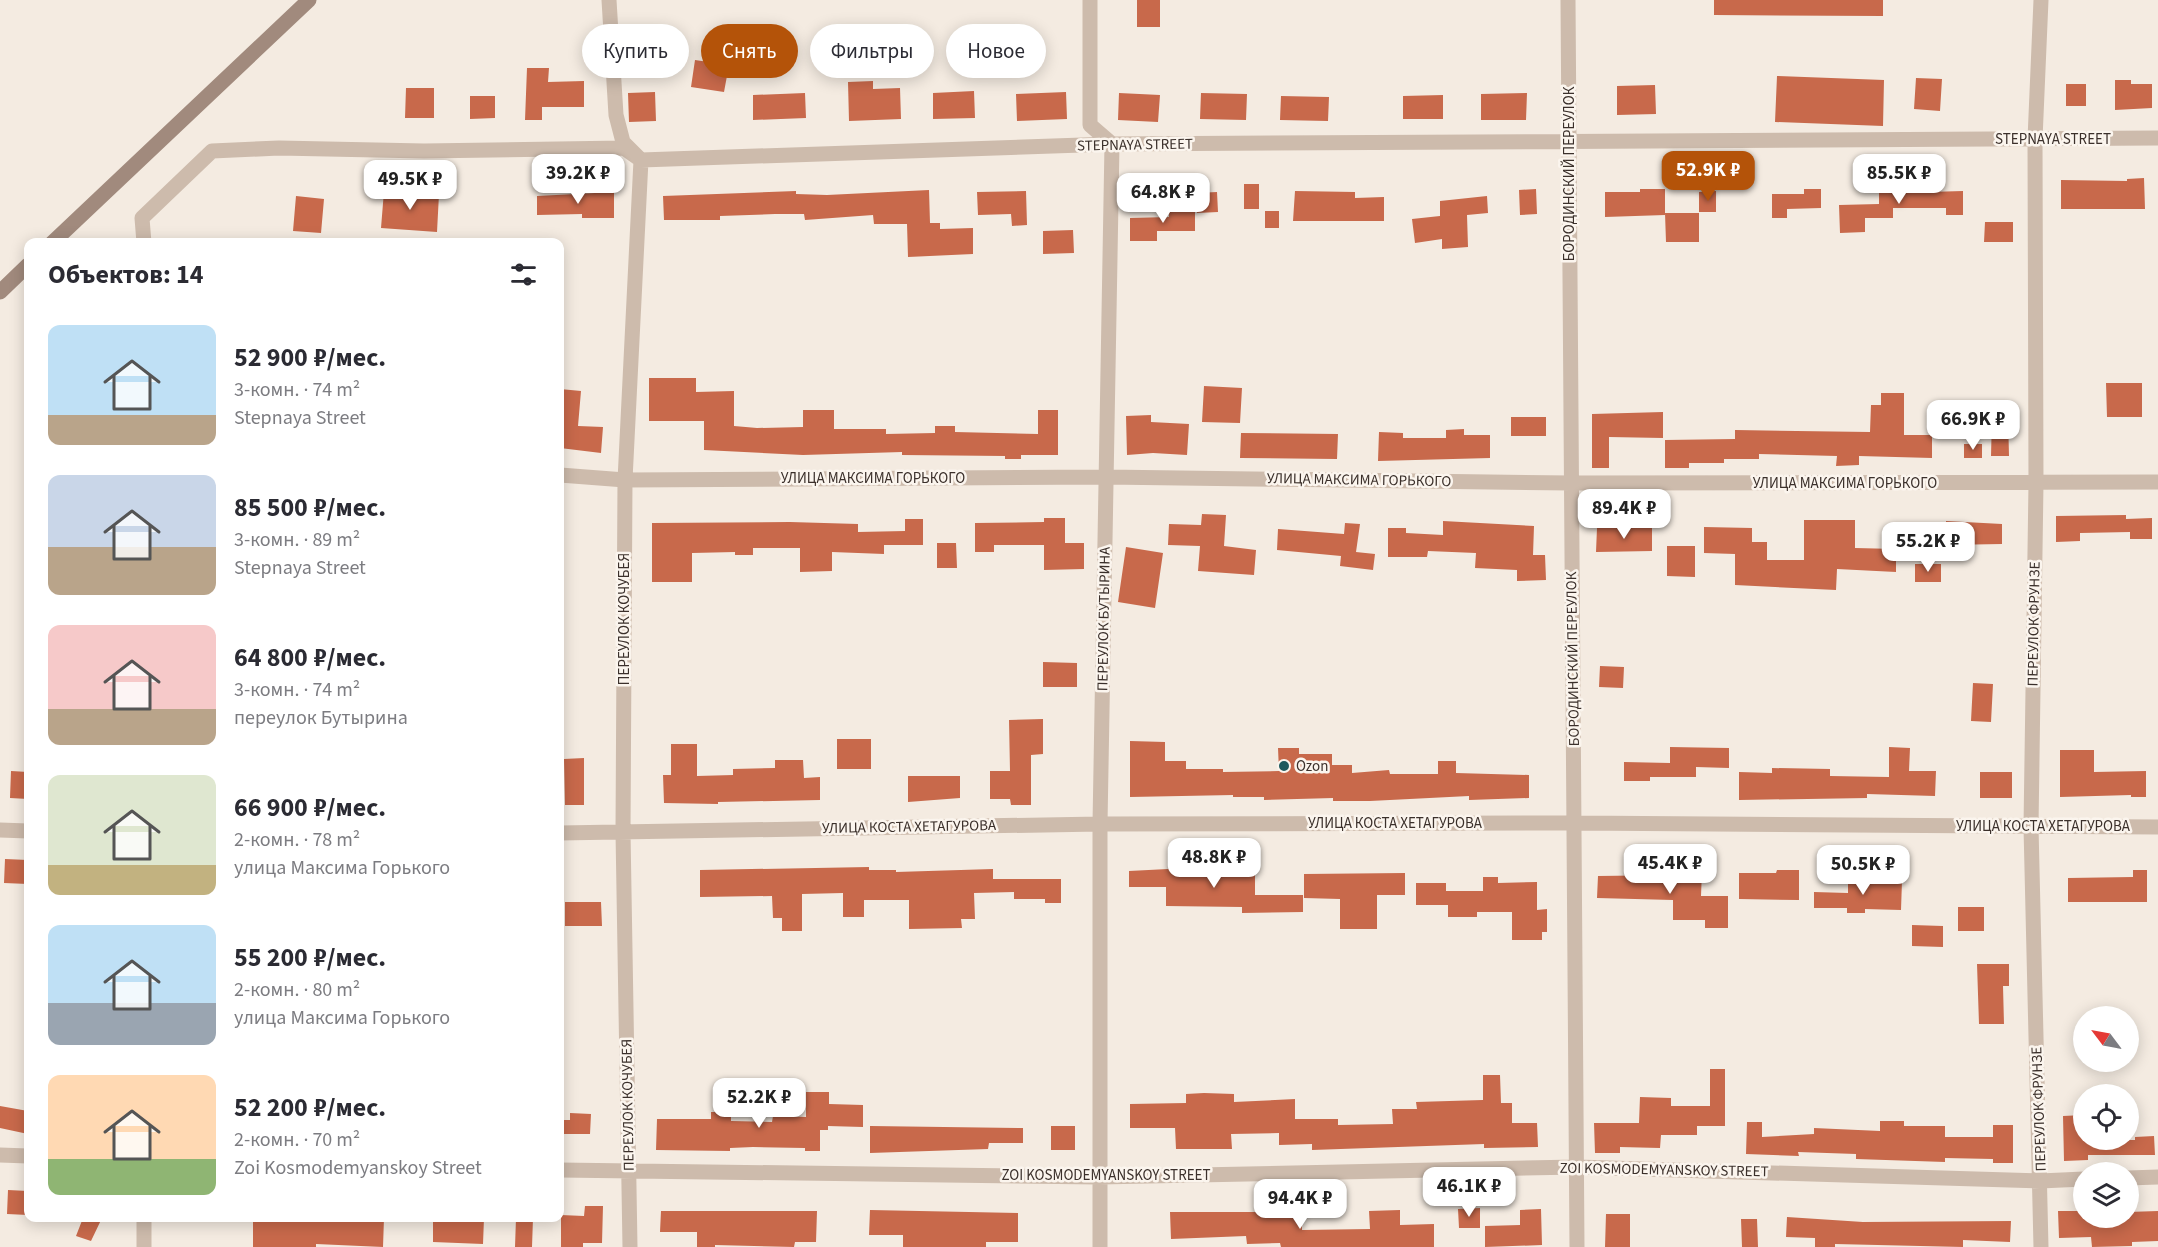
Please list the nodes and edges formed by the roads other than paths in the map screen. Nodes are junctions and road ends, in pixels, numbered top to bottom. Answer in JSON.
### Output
{"nodes":[{"id":1,"x":309,"y":0,"type":"edge"},
{"id":2,"x":609,"y":0,"type":"edge"},
{"id":3,"x":1090,"y":0,"type":"edge"},
{"id":4,"x":1568,"y":0,"type":"edge"},
{"id":5,"x":2041,"y":0,"type":"edge"},
{"id":6,"x":2158,"y":138,"type":"edge"},
{"id":7,"x":2035,"y":139,"type":"junction"},
{"id":8,"x":1568,"y":142,"type":"junction"},
{"id":9,"x":1112,"y":144,"type":"junction"},
{"id":10,"x":641,"y":160,"type":"junction"},
{"id":11,"x":57,"y":238,"type":"edge"},
{"id":12,"x":144,"y":238,"type":"edge"},
{"id":13,"x":24,"y":269,"type":"edge"},
{"id":14,"x":0,"y":292,"type":"edge"},
{"id":15,"x":564,"y":476,"type":"edge"},
{"id":16,"x":1106,"y":477,"type":"junction"},
{"id":17,"x":625,"y":480,"type":"junction"},
{"id":18,"x":2158,"y":482,"type":"edge"},
{"id":19,"x":1570,"y":483,"type":"junction"},
{"id":20,"x":2036,"y":483,"type":"junction"},
{"id":21,"x":1575,"y":823,"type":"junction"},
{"id":22,"x":1100,"y":824,"type":"junction"},
{"id":23,"x":2031,"y":827,"type":"junction"},
{"id":24,"x":2158,"y":827,"type":"edge"},
{"id":25,"x":0,"y":830,"type":"edge"},
{"id":26,"x":24,"y":831,"type":"edge"},
{"id":27,"x":564,"y":832,"type":"edge"},
{"id":28,"x":623,"y":832,"type":"junction"},
{"id":29,"x":0,"y":1155,"type":"edge"},
{"id":30,"x":24,"y":1156,"type":"edge"},
{"id":31,"x":1577,"y":1167,"type":"junction"},
{"id":32,"x":564,"y":1170,"type":"edge"},
{"id":33,"x":630,"y":1171,"type":"junction"},
{"id":34,"x":1100,"y":1177,"type":"junction"},
{"id":35,"x":2158,"y":1177,"type":"edge"},
{"id":36,"x":2139,"y":1178,"type":"edge"},
{"id":37,"x":2073,"y":1180,"type":"edge"},
{"id":38,"x":2040,"y":1181,"type":"junction"},
{"id":39,"x":144,"y":1222,"type":"edge"},
{"id":40,"x":144,"y":1247,"type":"edge"},
{"id":41,"x":630,"y":1247,"type":"edge"},
{"id":42,"x":1100,"y":1247,"type":"edge"},
{"id":43,"x":1577,"y":1247,"type":"edge"},
{"id":44,"x":2041,"y":1247,"type":"edge"}],
"edges":[{"from":1,"to":11,"type":"street"},
{"from":2,"to":10,"type":"street"},
{"from":3,"to":9,"type":"street"},
{"from":4,"to":8,"type":"street","name":"БОРОДИНСКИЙ ПЕРЕУЛОК"},
{"from":5,"to":7,"type":"street","name":"ПЕРЕУЛОК ФРУНЗЕ"},
{"from":6,"to":7,"type":"street","name":"STEPNAYA STREET"},
{"from":7,"to":8,"type":"street","name":"STEPNAYA STREET"},
{"from":7,"to":20,"type":"street","name":"ПЕРЕУЛОК ФРУНЗЕ"},
{"from":8,"to":9,"type":"street","name":"STEPNAYA STREET"},
{"from":8,"to":19,"type":"street","name":"БОРОДИНСКИЙ ПЕРЕУЛОК"},
{"from":9,"to":10,"type":"street","name":"STEPNAYA STREET"},
{"from":9,"to":16,"type":"street","name":"ПЕРЕУЛОК БУТЫРИНА"},
{"from":10,"to":12,"type":"street","name":"STEPNAYA STREET"},
{"from":10,"to":17,"type":"street","name":"ПЕРЕУЛОК КОЧУБЕЯ"},
{"from":13,"to":14,"type":"street"},
{"from":15,"to":17,"type":"street","name":"УЛИЦА МАКСИМА ГОРЬКОГО"},
{"from":16,"to":17,"type":"street","name":"УЛИЦА МАКСИМА ГОРЬКОГО"},
{"from":16,"to":19,"type":"street","name":"УЛИЦА МАКСИМА ГОРЬКОГО"},
{"from":16,"to":22,"type":"street","name":"ПЕРЕУЛОК БУТЫРИНА"},
{"from":17,"to":28,"type":"street","name":"ПЕРЕУЛОК КОЧУБЕЯ"},
{"from":18,"to":20,"type":"street","name":"УЛИЦА МАКСИМА ГОРЬКОГО"},
{"from":19,"to":20,"type":"street","name":"УЛИЦА МАКСИМА ГОРЬКОГО"},
{"from":19,"to":21,"type":"street","name":"БОРОДИНСКИЙ ПЕРЕУЛОК"},
{"from":20,"to":23,"type":"street","name":"ПЕРЕУЛОК ФРУНЗЕ"},
{"from":21,"to":22,"type":"street","name":"УЛИЦА КОСТА ХЕТАГУРОВА"},
{"from":21,"to":23,"type":"street","name":"УЛИЦА КОСТА ХЕТАГУРОВА"},
{"from":21,"to":31,"type":"street","name":"БОРОДИНСКИЙ ПЕРЕУЛОК"},
{"from":22,"to":28,"type":"street","name":"УЛИЦА КОСТА ХЕТАГУРОВА"},
{"from":22,"to":34,"type":"street","name":"ПЕРЕУЛОК БУТЫРИНА"},
{"from":23,"to":24,"type":"street","name":"УЛИЦА КОСТА ХЕТАГУРОВА"},
{"from":23,"to":38,"type":"street","name":"ПЕРЕУЛОК ФРУНЗЕ"},
{"from":25,"to":26,"type":"street"},
{"from":27,"to":28,"type":"street","name":"УЛИЦА КОСТА ХЕТАГУРОВА"},
{"from":28,"to":33,"type":"street","name":"ПЕРЕУЛОК КОЧУБЕЯ"},
{"from":29,"to":30,"type":"street"},
{"from":31,"to":34,"type":"street","name":"ZOI KOSMODEMYANSKOY STREET"},
{"from":31,"to":38,"type":"street","name":"ZOI KOSMODEMYANSKOY STREET"},
{"from":31,"to":43,"type":"street","name":"БОРОДИНСКИЙ ПЕРЕУЛОК"},
{"from":32,"to":33,"type":"street","name":"ZOI KOSMODEMYANSKOY STREET"},
{"from":33,"to":34,"type":"street","name":"ZOI KOSMODEMYANSKOY STREET"},
{"from":33,"to":41,"type":"street","name":"ПЕРЕУЛОК КОЧУБЕЯ"},
{"from":34,"to":42,"type":"street","name":"ПЕРЕУЛОК БУТЫРИНА"},
{"from":35,"to":36,"type":"street"},
{"from":37,"to":38,"type":"street","name":"ZOI KOSMODEMYANSKOY STREET"},
{"from":38,"to":44,"type":"street","name":"ПЕРЕУЛОК ФРУНЗЕ"},
{"from":39,"to":40,"type":"street"}]}
